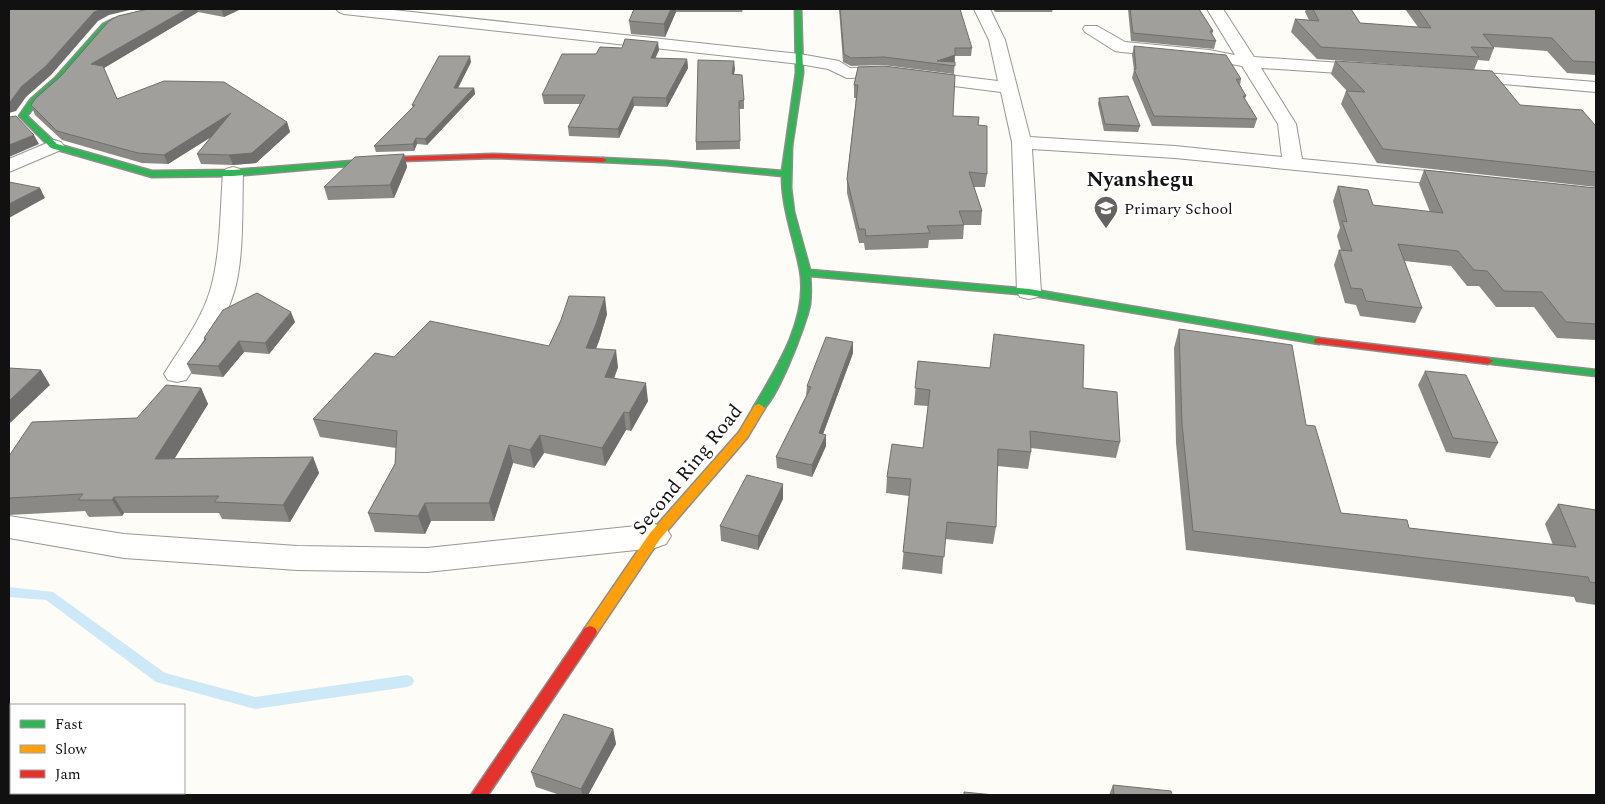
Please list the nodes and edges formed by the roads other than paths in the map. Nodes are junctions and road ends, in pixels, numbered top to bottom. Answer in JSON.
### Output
{"nodes":[{"id":1,"x":159,"y":9,"type":"edge"},
{"id":2,"x":344,"y":9,"type":"edge"},
{"id":3,"x":798,"y":9,"type":"edge"},
{"id":4,"x":982,"y":9,"type":"edge"},
{"id":5,"x":1215,"y":9,"type":"edge"},
{"id":6,"x":1091,"y":29,"type":"dead end"},
{"id":7,"x":800,"y":58,"type":"junction"},
{"id":8,"x":1248,"y":62,"type":"junction"},
{"id":9,"x":1391,"y":71,"type":"edge"},
{"id":10,"x":1446,"y":74,"type":"edge"},
{"id":11,"x":1596,"y":87,"type":"edge"},
{"id":12,"x":1007,"y":88,"type":"junction"},
{"id":13,"x":16,"y":119,"type":"edge"},
{"id":14,"x":1022,"y":142,"type":"junction"},
{"id":15,"x":54,"y":146,"type":"junction"},
{"id":16,"x":1293,"y":162,"type":"junction"},
{"id":17,"x":9,"y":166,"type":"edge"},
{"id":18,"x":234,"y":173,"type":"junction"},
{"id":19,"x":786,"y":174,"type":"junction"},
{"id":20,"x":1479,"y":182,"type":"edge"},
{"id":21,"x":806,"y":273,"type":"junction"},
{"id":22,"x":1029,"y":292,"type":"junction"},
{"id":23,"x":1596,"y":372,"type":"edge"},
{"id":24,"x":177,"y":374,"type":"dead end"},
{"id":25,"x":9,"y":527,"type":"edge"},
{"id":26,"x":655,"y":536,"type":"junction"},
{"id":27,"x":479,"y":795,"type":"edge"}],
"edges":[{"from":1,"to":13,"type":"street"},
{"from":2,"to":7,"type":"street"},
{"from":3,"to":7,"type":"street","name":"Second Ring Road"},
{"from":4,"to":12,"type":"street"},
{"from":5,"to":8,"type":"street"},
{"from":6,"to":8,"type":"street"},
{"from":7,"to":12,"type":"street"},
{"from":7,"to":19,"type":"street","name":"Second Ring Road"},
{"from":8,"to":9,"type":"street"},
{"from":8,"to":16,"type":"street"},
{"from":10,"to":11,"type":"street"},
{"from":12,"to":14,"type":"street"},
{"from":13,"to":15,"type":"street"},
{"from":14,"to":16,"type":"street"},
{"from":14,"to":22,"type":"street"},
{"from":15,"to":17,"type":"street"},
{"from":15,"to":18,"type":"street"},
{"from":16,"to":20,"type":"street"},
{"from":18,"to":19,"type":"street"},
{"from":18,"to":24,"type":"street"},
{"from":19,"to":21,"type":"street","name":"Second Ring Road"},
{"from":21,"to":22,"type":"street"},
{"from":21,"to":26,"type":"street","name":"Second Ring Road"},
{"from":22,"to":23,"type":"street"},
{"from":25,"to":26,"type":"street"},
{"from":26,"to":27,"type":"street","name":"Second Ring Road"}]}
